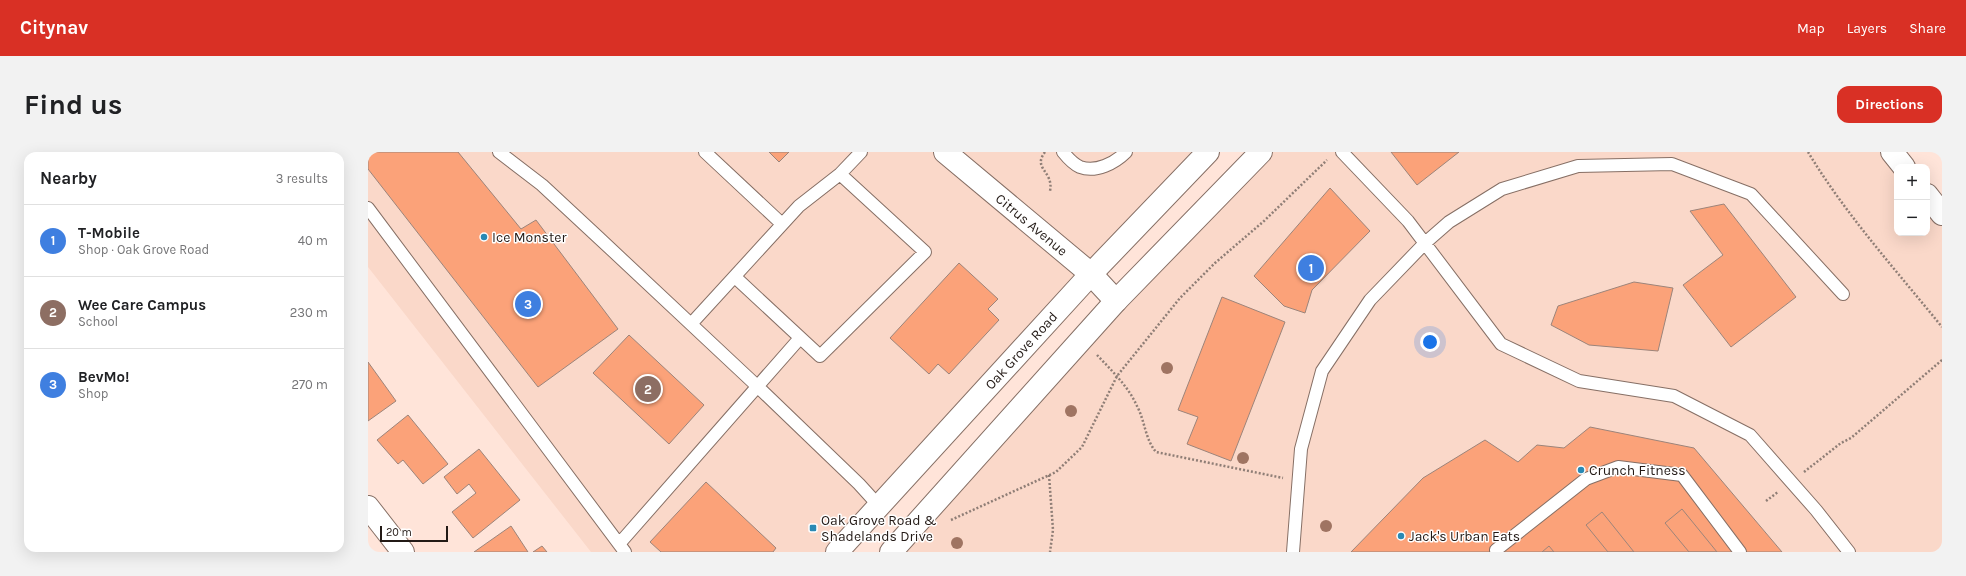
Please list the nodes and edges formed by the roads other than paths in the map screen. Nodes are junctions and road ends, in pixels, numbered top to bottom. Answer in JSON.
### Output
{"nodes":[{"id":1,"x":500,"y":152,"type":"edge"},
{"id":2,"x":705,"y":152,"type":"edge"},
{"id":3,"x":861,"y":152,"type":"edge"},
{"id":4,"x":945,"y":152,"type":"edge"},
{"id":5,"x":1062,"y":152,"type":"edge"},
{"id":6,"x":1126,"y":152,"type":"edge"},
{"id":7,"x":1208,"y":152,"type":"edge"},
{"id":8,"x":1261,"y":152,"type":"edge"},
{"id":9,"x":1342,"y":152,"type":"edge"},
{"id":10,"x":1892,"y":152,"type":"edge"},
{"id":11,"x":1902,"y":164,"type":"edge"},
{"id":12,"x":840,"y":174,"type":"junction"},
{"id":13,"x":1930,"y":199,"type":"edge"},
{"id":14,"x":368,"y":208,"type":"edge"},
{"id":15,"x":1942,"y":214,"type":"edge"},
{"id":16,"x":782,"y":224,"type":"junction"},
{"id":17,"x":1425,"y":243,"type":"junction"},
{"id":18,"x":1091,"y":274,"type":"junction"},
{"id":19,"x":735,"y":277,"type":"junction"},
{"id":20,"x":1843,"y":294,"type":"dead end"},
{"id":21,"x":1116,"y":301,"type":"junction"},
{"id":22,"x":691,"y":324,"type":"junction"},
{"id":23,"x":800,"y":338,"type":"junction"},
{"id":24,"x":757,"y":386,"type":"junction"},
{"id":25,"x":879,"y":506,"type":"junction"},
{"id":26,"x":368,"y":507,"type":"edge"},
{"id":27,"x":622,"y":548,"type":"edge"},
{"id":28,"x":1495,"y":551,"type":"edge"},
{"id":29,"x":403,"y":552,"type":"edge"},
{"id":30,"x":837,"y":552,"type":"edge"},
{"id":31,"x":891,"y":552,"type":"edge"},
{"id":32,"x":1293,"y":552,"type":"edge"},
{"id":33,"x":1740,"y":552,"type":"edge"},
{"id":34,"x":1849,"y":552,"type":"edge"}],
"edges":[{"from":1,"to":22,"type":"lane"},
{"from":2,"to":16,"type":"lane"},
{"from":3,"to":12,"type":"lane"},
{"from":4,"to":18,"type":"main road","name":"Citrus Avenue"},
{"from":5,"to":6,"type":"lane"},
{"from":7,"to":18,"type":"main road","name":"Oak Grove Road"},
{"from":8,"to":21,"type":"main road"},
{"from":9,"to":17,"type":"lane"},
{"from":10,"to":11,"type":"main road"},
{"from":12,"to":16,"type":"lane"},
{"from":12,"to":23,"type":"lane"},
{"from":13,"to":15,"type":"main road"},
{"from":14,"to":27,"type":"lane"},
{"from":16,"to":19,"type":"lane"},
{"from":17,"to":20,"type":"lane"},
{"from":17,"to":32,"type":"lane"},
{"from":17,"to":34,"type":"lane"},
{"from":18,"to":21,"type":"main road","name":"Citrus Avenue"},
{"from":18,"to":25,"type":"main road","name":"Oak Grove Road"},
{"from":19,"to":22,"type":"lane"},
{"from":19,"to":23,"type":"lane"},
{"from":21,"to":31,"type":"main road"},
{"from":22,"to":24,"type":"lane"},
{"from":23,"to":24,"type":"lane"},
{"from":24,"to":25,"type":"lane"},
{"from":24,"to":27,"type":"lane"},
{"from":25,"to":30,"type":"main road","name":"Oak Grove Road"},
{"from":26,"to":29,"type":"main road"},
{"from":28,"to":33,"type":"lane"}]}
